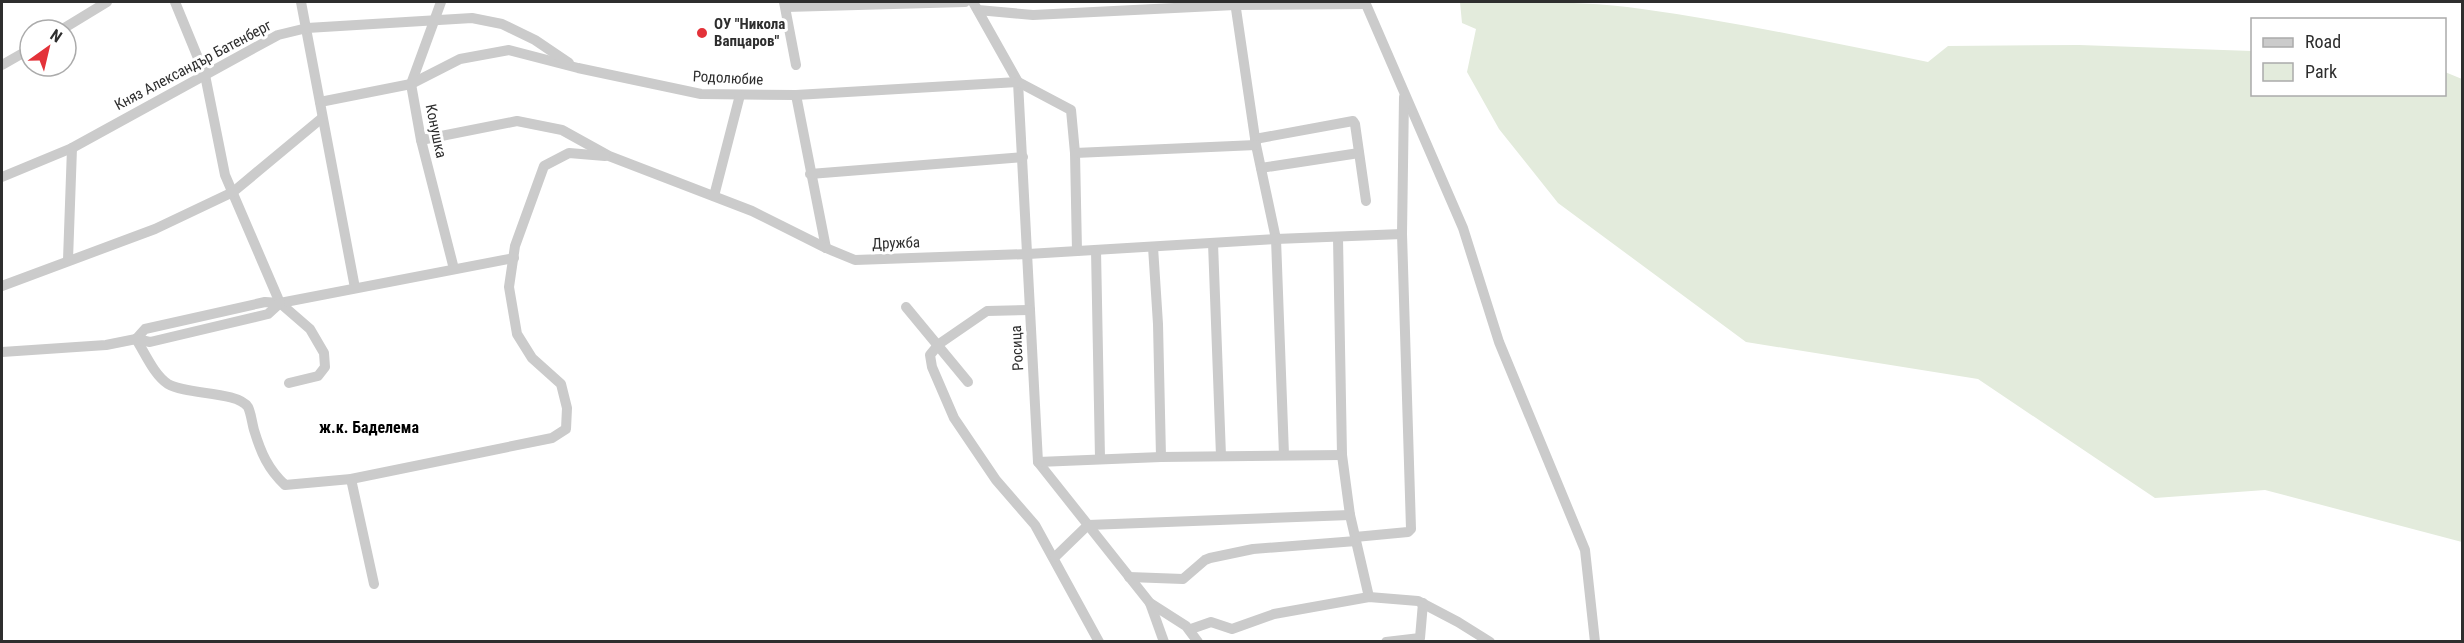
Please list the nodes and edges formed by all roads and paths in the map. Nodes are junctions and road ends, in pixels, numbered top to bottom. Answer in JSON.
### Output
{"nodes":[{"id":1,"x":107,"y":2,"type":"edge"},
{"id":2,"x":175,"y":2,"type":"edge"},
{"id":3,"x":301,"y":2,"type":"edge"},
{"id":4,"x":441,"y":2,"type":"edge"},
{"id":5,"x":965,"y":2,"type":"edge"},
{"id":6,"x":1235,"y":3,"type":"edge"},
{"id":7,"x":1365,"y":3,"type":"edge"},
{"id":8,"x":785,"y":4,"type":"edge"},
{"id":9,"x":976,"y":6,"type":"edge"},
{"id":10,"x":437,"y":19,"type":"junction"},
{"id":11,"x":78,"y":20,"type":"edge"},
{"id":12,"x":307,"y":27,"type":"junction"},
{"id":13,"x":18,"y":56,"type":"edge"},
{"id":14,"x":2,"y":65,"type":"edge"},
{"id":15,"x":796,"y":65,"type":"dead end"},
{"id":16,"x":578,"y":68,"type":"junction"},
{"id":17,"x":205,"y":75,"type":"junction"},
{"id":18,"x":1018,"y":82,"type":"junction"},
{"id":19,"x":411,"y":84,"type":"junction"},
{"id":20,"x":1404,"y":94,"type":"junction"},
{"id":21,"x":740,"y":95,"type":"junction"},
{"id":22,"x":796,"y":95,"type":"junction"},
{"id":23,"x":320,"y":102,"type":"junction"},
{"id":24,"x":322,"y":118,"type":"junction"},
{"id":25,"x":421,"y":140,"type":"junction"},
{"id":26,"x":1256,"y":142,"type":"junction"},
{"id":27,"x":72,"y":148,"type":"junction"},
{"id":28,"x":1075,"y":153,"type":"junction"},
{"id":29,"x":1359,"y":153,"type":"junction"},
{"id":30,"x":609,"y":156,"type":"junction"},
{"id":31,"x":1023,"y":157,"type":"junction"},
{"id":32,"x":1261,"y":168,"type":"junction"},
{"id":33,"x":810,"y":174,"type":"junction"},
{"id":34,"x":2,"y":177,"type":"edge"},
{"id":35,"x":233,"y":192,"type":"junction"},
{"id":36,"x":714,"y":196,"type":"junction"},
{"id":37,"x":1366,"y":201,"type":"dead end"},
{"id":38,"x":1402,"y":234,"type":"junction"},
{"id":39,"x":1338,"y":238,"type":"junction"},
{"id":40,"x":1276,"y":239,"type":"junction"},
{"id":41,"x":1213,"y":243,"type":"junction"},
{"id":42,"x":1153,"y":247,"type":"junction"},
{"id":43,"x":826,"y":248,"type":"junction"},
{"id":44,"x":1095,"y":250,"type":"junction"},
{"id":45,"x":1077,"y":251,"type":"junction"},
{"id":46,"x":1028,"y":254,"type":"junction"},
{"id":47,"x":514,"y":258,"type":"junction"},
{"id":48,"x":68,"y":260,"type":"junction"},
{"id":49,"x":454,"y":269,"type":"junction"},
{"id":50,"x":2,"y":286,"type":"edge"},
{"id":51,"x":355,"y":288,"type":"junction"},
{"id":52,"x":280,"y":303,"type":"junction"},
{"id":53,"x":906,"y":307,"type":"dead end"},
{"id":54,"x":1030,"y":310,"type":"junction"},
{"id":55,"x":136,"y":339,"type":"junction"},
{"id":56,"x":939,"y":344,"type":"junction"},
{"id":57,"x":2,"y":352,"type":"edge"},
{"id":58,"x":968,"y":382,"type":"dead end"},
{"id":59,"x":289,"y":383,"type":"dead end"},
{"id":60,"x":1284,"y":455,"type":"junction"},
{"id":61,"x":1342,"y":455,"type":"junction"},
{"id":62,"x":1221,"y":456,"type":"junction"},
{"id":63,"x":1161,"y":457,"type":"junction"},
{"id":64,"x":1101,"y":458,"type":"junction"},
{"id":65,"x":1038,"y":462,"type":"junction"},
{"id":66,"x":351,"y":479,"type":"junction"},
{"id":67,"x":1350,"y":515,"type":"junction"},
{"id":68,"x":1088,"y":525,"type":"junction"},
{"id":69,"x":1356,"y":539,"type":"junction"},
{"id":70,"x":1055,"y":557,"type":"junction"},
{"id":71,"x":1129,"y":577,"type":"junction"},
{"id":72,"x":374,"y":584,"type":"dead end"},
{"id":73,"x":1369,"y":597,"type":"junction"},
{"id":74,"x":1150,"y":603,"type":"junction"},
{"id":75,"x":1423,"y":603,"type":"junction"},
{"id":76,"x":1191,"y":629,"type":"junction"},
{"id":77,"x":1099,"y":642,"type":"edge"},
{"id":78,"x":1164,"y":642,"type":"edge"},
{"id":79,"x":1198,"y":642,"type":"edge"},
{"id":80,"x":1386,"y":642,"type":"edge"},
{"id":81,"x":1490,"y":642,"type":"edge"},
{"id":82,"x":1595,"y":642,"type":"edge"}],
"edges":[{"from":1,"to":11,"type":"street"},
{"from":2,"to":17,"type":"street"},
{"from":3,"to":12,"type":"street"},
{"from":4,"to":10,"type":"street"},
{"from":5,"to":8,"type":"street"},
{"from":6,"to":7,"type":"street"},
{"from":6,"to":9,"type":"street"},
{"from":6,"to":26,"type":"street"},
{"from":7,"to":20,"type":"street"},
{"from":8,"to":15,"type":"street"},
{"from":9,"to":18,"type":"street","name":"Росица"},
{"from":10,"to":12,"type":"street","name":"Княз Александър Батенберг"},
{"from":10,"to":16,"type":"street","name":"Княз Александър Батенберг"},
{"from":10,"to":19,"type":"street"},
{"from":12,"to":17,"type":"street","name":"Княз Александър Батенберг"},
{"from":12,"to":23,"type":"street"},
{"from":13,"to":14,"type":"street"},
{"from":16,"to":19,"type":"street","name":"Родолюбие"},
{"from":16,"to":21,"type":"street","name":"Родолюбие"},
{"from":17,"to":27,"type":"street","name":"Княз Александър Батенберг"},
{"from":17,"to":35,"type":"street"},
{"from":18,"to":22,"type":"street","name":"Родолюбие"},
{"from":18,"to":28,"type":"street"},
{"from":18,"to":31,"type":"street","name":"Росица"},
{"from":19,"to":23,"type":"street","name":"Родолюбие"},
{"from":19,"to":25,"type":"street","name":"Конушка"},
{"from":20,"to":38,"type":"street"},
{"from":20,"to":82,"type":"street"},
{"from":21,"to":22,"type":"street","name":"Родолюбие"},
{"from":21,"to":36,"type":"street"},
{"from":22,"to":33,"type":"street"},
{"from":23,"to":24,"type":"street"},
{"from":24,"to":35,"type":"street"},
{"from":24,"to":51,"type":"street"},
{"from":25,"to":30,"type":"street","name":"Дружба"},
{"from":25,"to":49,"type":"street","name":"Конушка"},
{"from":26,"to":28,"type":"street"},
{"from":26,"to":29,"type":"street"},
{"from":26,"to":32,"type":"street"},
{"from":27,"to":34,"type":"street","name":"Княз Александър Батенберг"},
{"from":27,"to":48,"type":"street"},
{"from":28,"to":45,"type":"street"},
{"from":29,"to":32,"type":"street"},
{"from":29,"to":37,"type":"street"},
{"from":30,"to":36,"type":"street","name":"Дружба"},
{"from":30,"to":47,"type":"street"},
{"from":31,"to":33,"type":"street"},
{"from":31,"to":46,"type":"street","name":"Росица"},
{"from":32,"to":40,"type":"street"},
{"from":33,"to":43,"type":"street"},
{"from":35,"to":48,"type":"street"},
{"from":35,"to":52,"type":"street"},
{"from":36,"to":43,"type":"street","name":"Дружба"},
{"from":38,"to":39,"type":"street","name":"Дружба"},
{"from":38,"to":69,"type":"street"},
{"from":39,"to":40,"type":"street","name":"Дружба"},
{"from":39,"to":61,"type":"street"},
{"from":40,"to":41,"type":"street","name":"Дружба"},
{"from":40,"to":60,"type":"street"},
{"from":41,"to":42,"type":"street","name":"Дружба"},
{"from":41,"to":62,"type":"street"},
{"from":42,"to":44,"type":"street","name":"Дружба"},
{"from":42,"to":63,"type":"street"},
{"from":43,"to":46,"type":"street","name":"Дружба"},
{"from":44,"to":45,"type":"street","name":"Дружба"},
{"from":44,"to":64,"type":"street"},
{"from":45,"to":46,"type":"street","name":"Дружба"},
{"from":46,"to":54,"type":"street","name":"Росица"},
{"from":47,"to":49,"type":"street"},
{"from":47,"to":66,"type":"street"},
{"from":48,"to":50,"type":"street"},
{"from":49,"to":51,"type":"street"},
{"from":51,"to":52,"type":"street"},
{"from":52,"to":55,"type":"street"},
{"from":52,"to":59,"type":"street"},
{"from":53,"to":56,"type":"street"},
{"from":54,"to":56,"type":"street"},
{"from":54,"to":65,"type":"street","name":"Росица"},
{"from":55,"to":57,"type":"street"},
{"from":55,"to":66,"type":"street"},
{"from":56,"to":58,"type":"street"},
{"from":56,"to":70,"type":"street"},
{"from":60,"to":61,"type":"street"},
{"from":60,"to":62,"type":"street"},
{"from":61,"to":67,"type":"street"},
{"from":62,"to":63,"type":"street"},
{"from":63,"to":64,"type":"street"},
{"from":64,"to":65,"type":"street"},
{"from":65,"to":68,"type":"street"},
{"from":66,"to":72,"type":"street"},
{"from":67,"to":68,"type":"street"},
{"from":67,"to":69,"type":"street"},
{"from":68,"to":70,"type":"street"},
{"from":68,"to":71,"type":"street"},
{"from":69,"to":71,"type":"street"},
{"from":69,"to":73,"type":"street"},
{"from":70,"to":77,"type":"street"},
{"from":71,"to":74,"type":"street"},
{"from":73,"to":75,"type":"street"},
{"from":73,"to":76,"type":"street"},
{"from":74,"to":76,"type":"street"},
{"from":74,"to":78,"type":"street"},
{"from":75,"to":80,"type":"street"},
{"from":75,"to":81,"type":"street"},
{"from":76,"to":79,"type":"street"}]}
